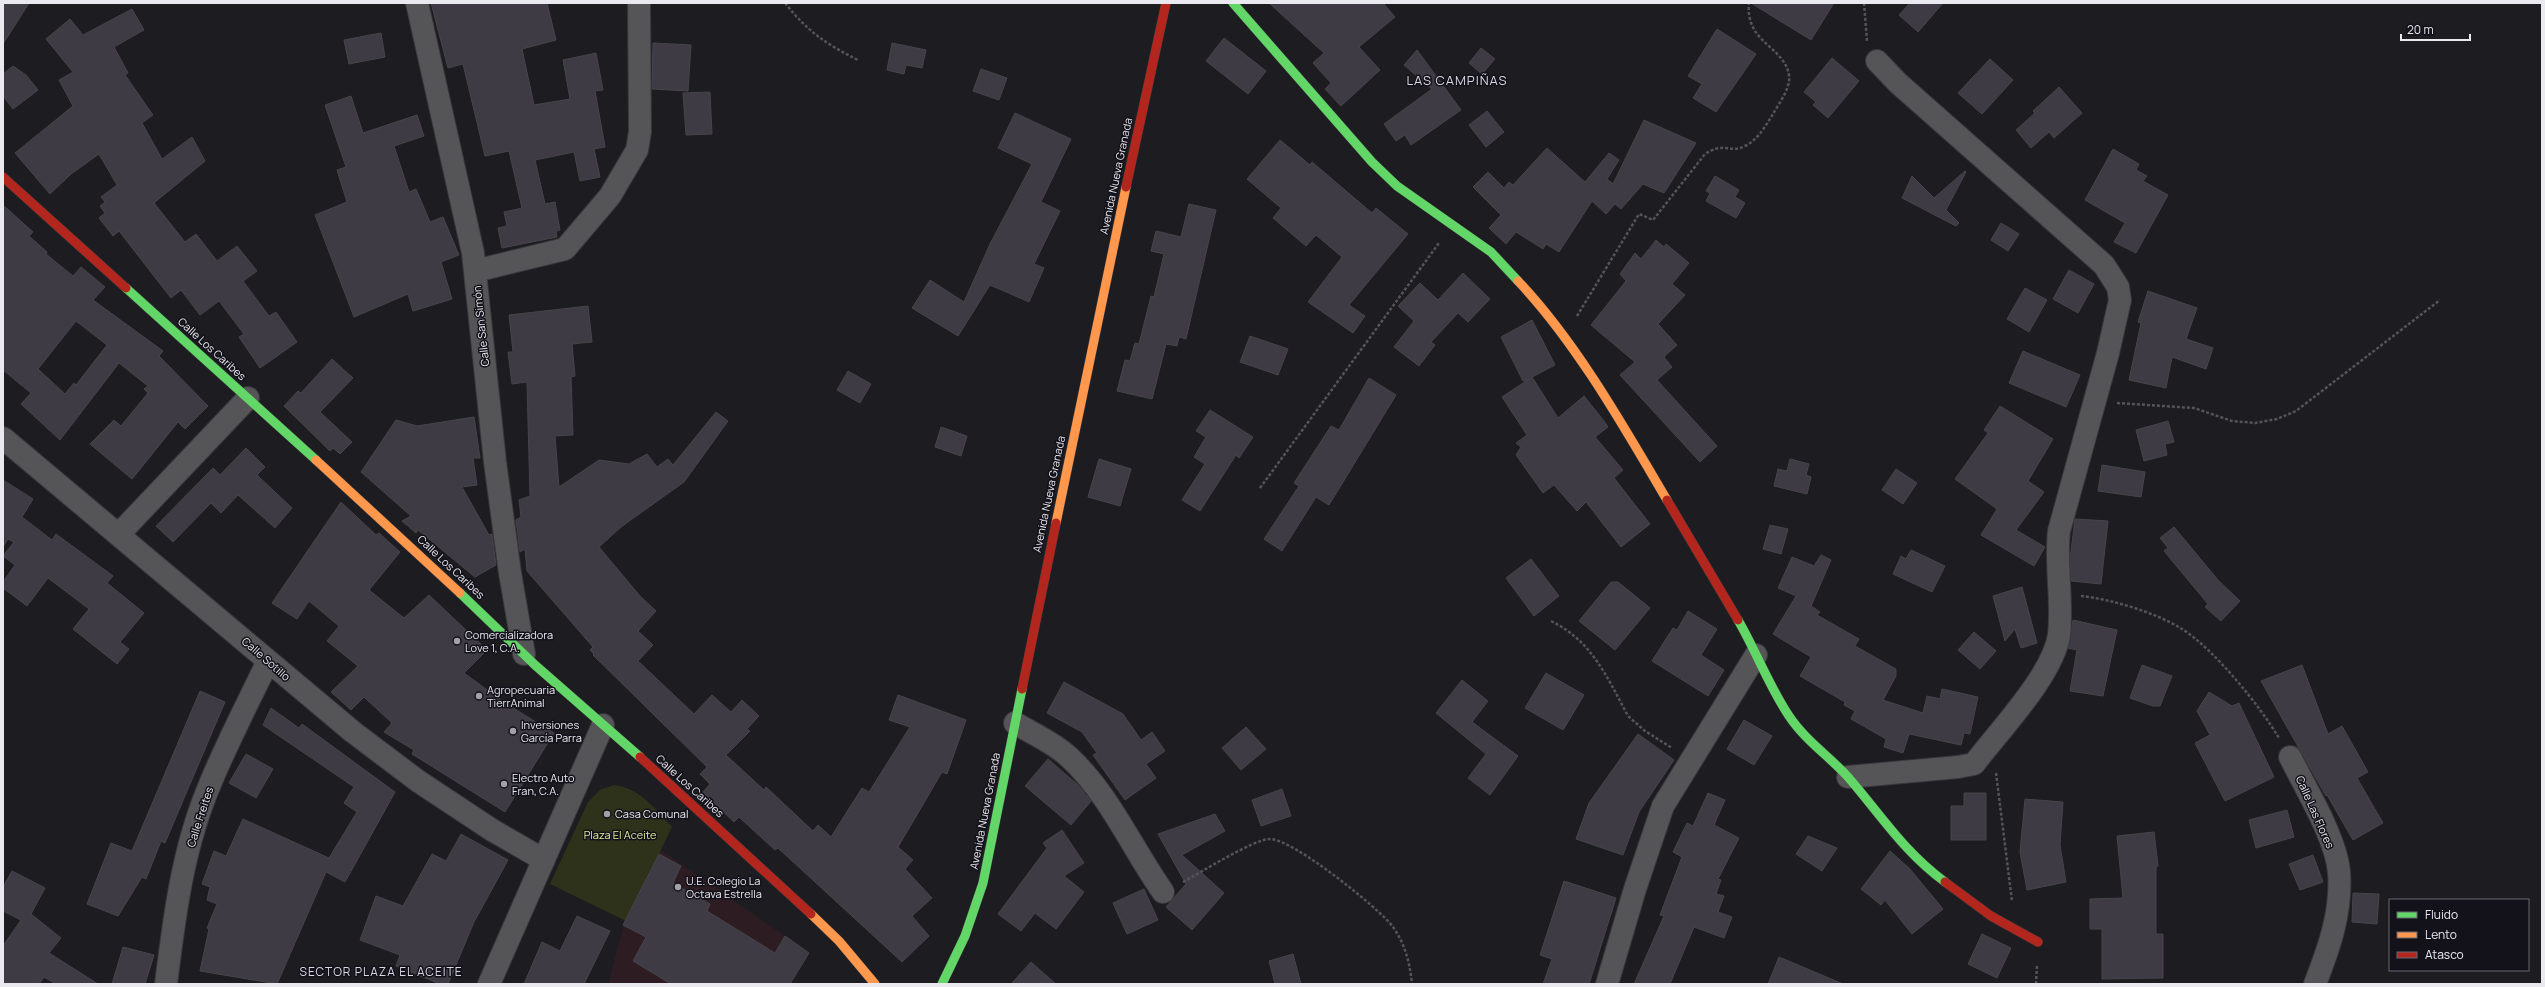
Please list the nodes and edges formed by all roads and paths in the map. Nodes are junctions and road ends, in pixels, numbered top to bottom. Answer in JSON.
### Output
{"nodes":[{"id":1,"x":417,"y":3,"type":"edge"},
{"id":2,"x":639,"y":3,"type":"edge"},
{"id":3,"x":785,"y":3,"type":"edge"},
{"id":4,"x":1166,"y":3,"type":"edge"},
{"id":5,"x":1749,"y":3,"type":"edge"},
{"id":6,"x":1864,"y":3,"type":"edge"},
{"id":7,"x":1240,"y":6,"type":"edge"},
{"id":8,"x":858,"y":60,"type":"dead end"},
{"id":9,"x":1877,"y":61,"type":"joint"},
{"id":10,"x":3,"y":177,"type":"edge"},
{"id":11,"x":1453,"y":225,"type":"junction"},
{"id":12,"x":475,"y":272,"type":"junction"},
{"id":13,"x":2440,"y":300,"type":"dead end"},
{"id":14,"x":1564,"y":337,"type":"junction"},
{"id":15,"x":248,"y":398,"type":"junction"},
{"id":16,"x":2094,"y":402,"type":"junction"},
{"id":17,"x":3,"y":438,"type":"edge"},
{"id":18,"x":1260,"y":488,"type":"dead end"},
{"id":19,"x":119,"y":534,"type":"junction"},
{"id":20,"x":2059,"y":595,"type":"junction"},
{"id":21,"x":1551,"y":621,"type":"dead end"},
{"id":22,"x":524,"y":654,"type":"junction"},
{"id":23,"x":1756,"y":656,"type":"junction"},
{"id":24,"x":268,"y":661,"type":"junction"},
{"id":25,"x":1015,"y":724,"type":"junction"},
{"id":26,"x":603,"y":725,"type":"junction"},
{"id":27,"x":1991,"y":741,"type":"junction"},
{"id":28,"x":2290,"y":757,"type":"joint"},
{"id":29,"x":1691,"y":760,"type":"junction"},
{"id":30,"x":1848,"y":777,"type":"junction"},
{"id":31,"x":544,"y":860,"type":"junction"},
{"id":32,"x":1163,"y":892,"type":"joint"},
{"id":33,"x":2015,"y":930,"type":"junction"},
{"id":34,"x":2038,"y":942,"type":"dead end"},
{"id":35,"x":166,"y":984,"type":"edge"},
{"id":36,"x":489,"y":984,"type":"edge"},
{"id":37,"x":875,"y":984,"type":"edge"},
{"id":38,"x":942,"y":984,"type":"edge"},
{"id":39,"x":1412,"y":984,"type":"edge"},
{"id":40,"x":1607,"y":984,"type":"edge"},
{"id":41,"x":2315,"y":984,"type":"edge"}],
"edges":[{"from":1,"to":12,"type":"street","name":"Calle San Simón"},
{"from":2,"to":12,"type":"street"},
{"from":3,"to":8,"type":"path"},
{"from":4,"to":25,"type":"street","name":"Avenida Nueva Granada"},
{"from":5,"to":14,"type":"path"},
{"from":6,"to":9,"type":"path"},
{"from":7,"to":11,"type":"street"},
{"from":9,"to":16,"type":"street"},
{"from":10,"to":15,"type":"street","name":"Calle Los Caribes"},
{"from":11,"to":14,"type":"street"},
{"from":11,"to":18,"type":"path"},
{"from":12,"to":22,"type":"street","name":"Calle San Simón"},
{"from":13,"to":16,"type":"path"},
{"from":14,"to":23,"type":"street"},
{"from":15,"to":19,"type":"street"},
{"from":15,"to":22,"type":"street","name":"Calle Los Caribes"},
{"from":16,"to":20,"type":"street"},
{"from":17,"to":19,"type":"street","name":"Calle Sotillo"},
{"from":19,"to":24,"type":"street","name":"Calle Sotillo"},
{"from":20,"to":27,"type":"street"},
{"from":20,"to":28,"type":"path"},
{"from":21,"to":29,"type":"path"},
{"from":22,"to":26,"type":"street","name":"Calle Los Caribes"},
{"from":23,"to":29,"type":"street"},
{"from":23,"to":30,"type":"street"},
{"from":24,"to":31,"type":"street","name":"Calle Sotillo"},
{"from":24,"to":35,"type":"street","name":"Calle Freites"},
{"from":25,"to":32,"type":"street"},
{"from":25,"to":38,"type":"street","name":"Avenida Nueva Granada"},
{"from":26,"to":31,"type":"street"},
{"from":26,"to":37,"type":"street","name":"Calle Los Caribes"},
{"from":27,"to":30,"type":"street"},
{"from":27,"to":33,"type":"path"},
{"from":28,"to":41,"type":"street","name":"Calle Las Flores"},
{"from":29,"to":40,"type":"street"},
{"from":30,"to":33,"type":"street"},
{"from":31,"to":36,"type":"street"},
{"from":32,"to":39,"type":"path"},
{"from":33,"to":34,"type":"street"}]}
